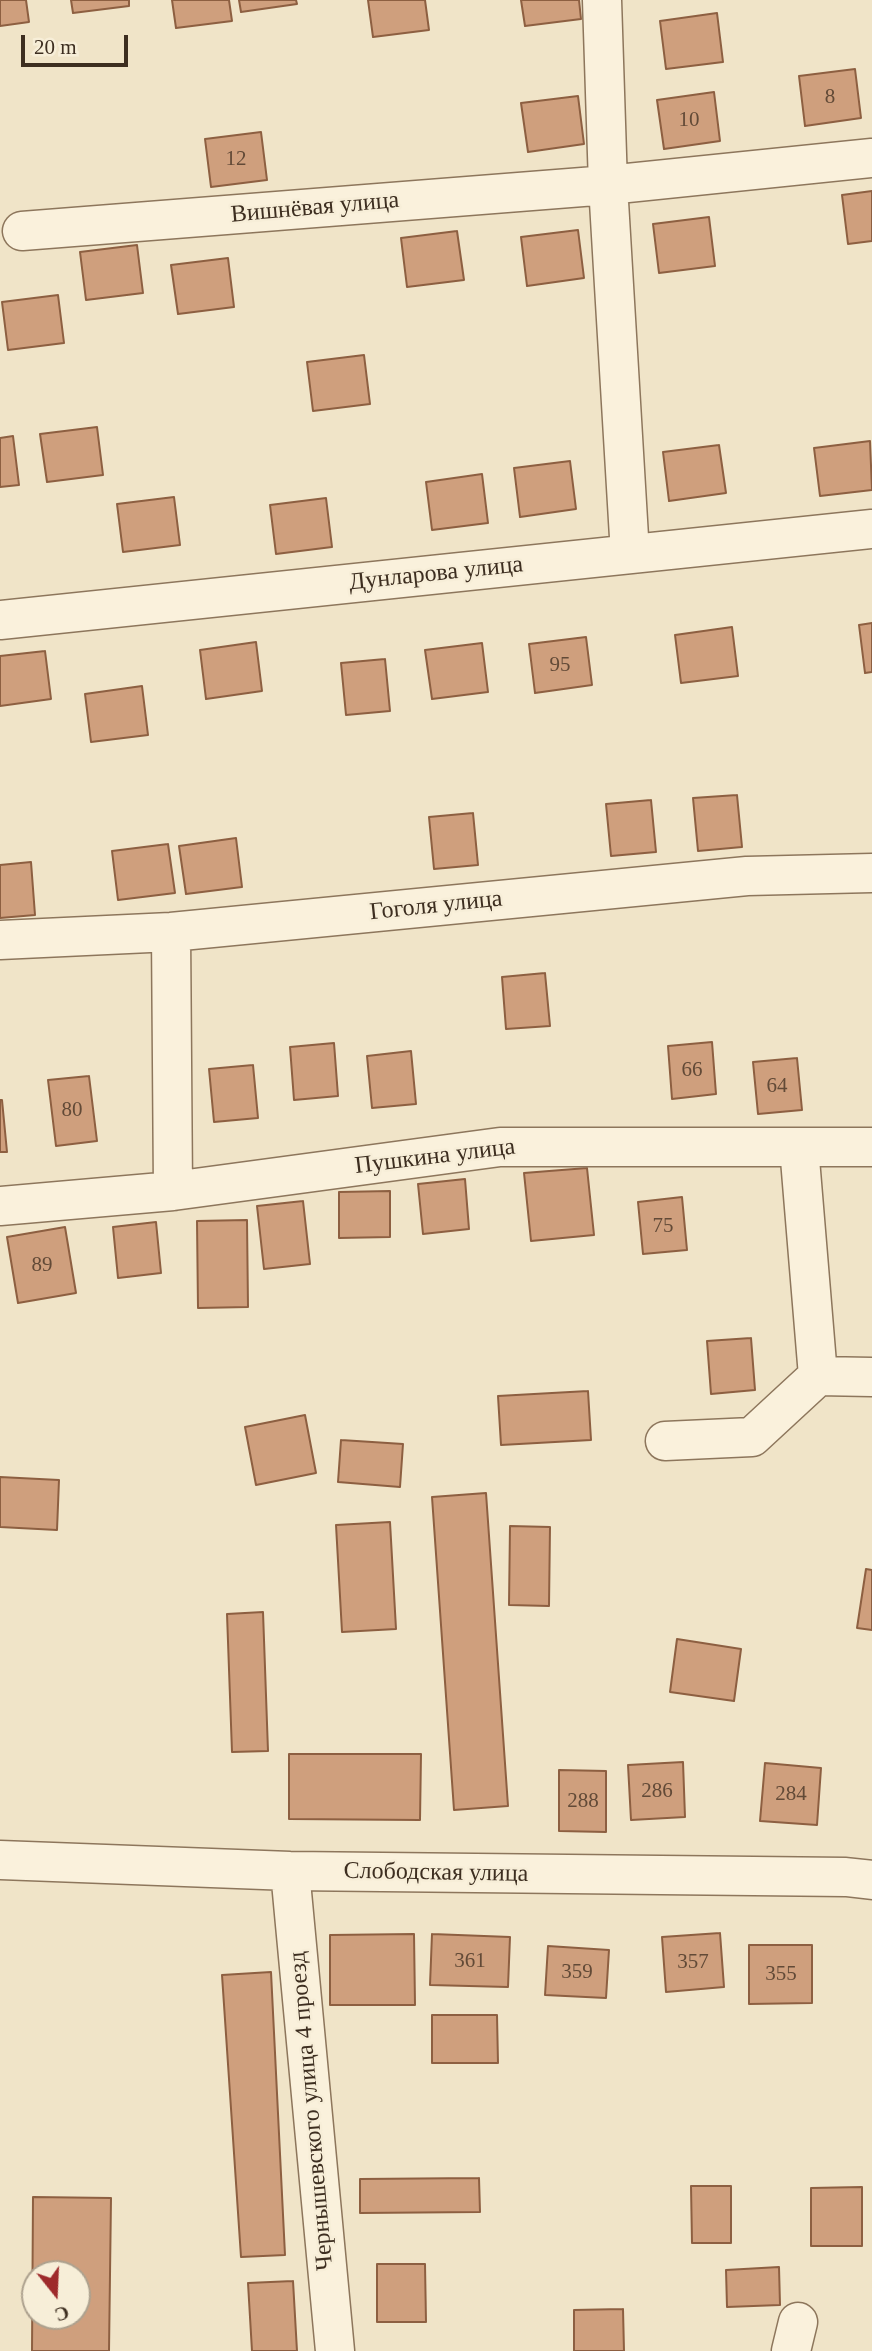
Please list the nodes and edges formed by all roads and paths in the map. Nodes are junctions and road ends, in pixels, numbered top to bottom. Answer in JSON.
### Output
{"nodes":[{"id":1,"x":602,"y":0,"type":"edge"},
{"id":2,"x":872,"y":158,"type":"edge"},
{"id":3,"x":608,"y":185,"type":"junction"},
{"id":4,"x":22,"y":231,"type":"dead end"},
{"id":5,"x":872,"y":529,"type":"edge"},
{"id":6,"x":630,"y":554,"type":"junction"},
{"id":7,"x":0,"y":620,"type":"edge"},
{"id":8,"x":872,"y":873,"type":"edge"},
{"id":9,"x":171,"y":932,"type":"junction"},
{"id":10,"x":0,"y":940,"type":"edge"},
{"id":11,"x":799,"y":1147,"type":"junction"},
{"id":12,"x":872,"y":1147,"type":"edge"},
{"id":13,"x":173,"y":1191,"type":"junction"},
{"id":14,"x":0,"y":1206,"type":"edge"},
{"id":15,"x":818,"y":1376,"type":"junction"},
{"id":16,"x":872,"y":1377,"type":"edge"},
{"id":17,"x":665,"y":1441,"type":"dead end"},
{"id":18,"x":0,"y":1860,"type":"edge"},
{"id":19,"x":290,"y":1871,"type":"junction"},
{"id":20,"x":872,"y":1880,"type":"edge"},
{"id":21,"x":335,"y":2351,"type":"edge"}],
"edges":[{"from":1,"to":3,"type":"street"},
{"from":2,"to":3,"type":"street","name":"Вишнёвая улица"},
{"from":3,"to":4,"type":"street","name":"Вишнёвая улица"},
{"from":3,"to":6,"type":"street"},
{"from":5,"to":6,"type":"street","name":"Дунларова улица"},
{"from":6,"to":7,"type":"street","name":"Дунларова улица"},
{"from":8,"to":9,"type":"street","name":"Гоголя улица"},
{"from":9,"to":10,"type":"street","name":"Гоголя улица"},
{"from":9,"to":13,"type":"street"},
{"from":11,"to":12,"type":"street","name":"Пушкина улица"},
{"from":11,"to":13,"type":"street","name":"Пушкина улица"},
{"from":11,"to":15,"type":"street"},
{"from":13,"to":14,"type":"street","name":"Пушкина улица"},
{"from":15,"to":16,"type":"street"},
{"from":15,"to":17,"type":"street"},
{"from":18,"to":19,"type":"street","name":"Слободская улица"},
{"from":19,"to":20,"type":"street","name":"Слободская улица"},
{"from":19,"to":21,"type":"street","name":"Чернышевского улица 4 проезд"}]}
